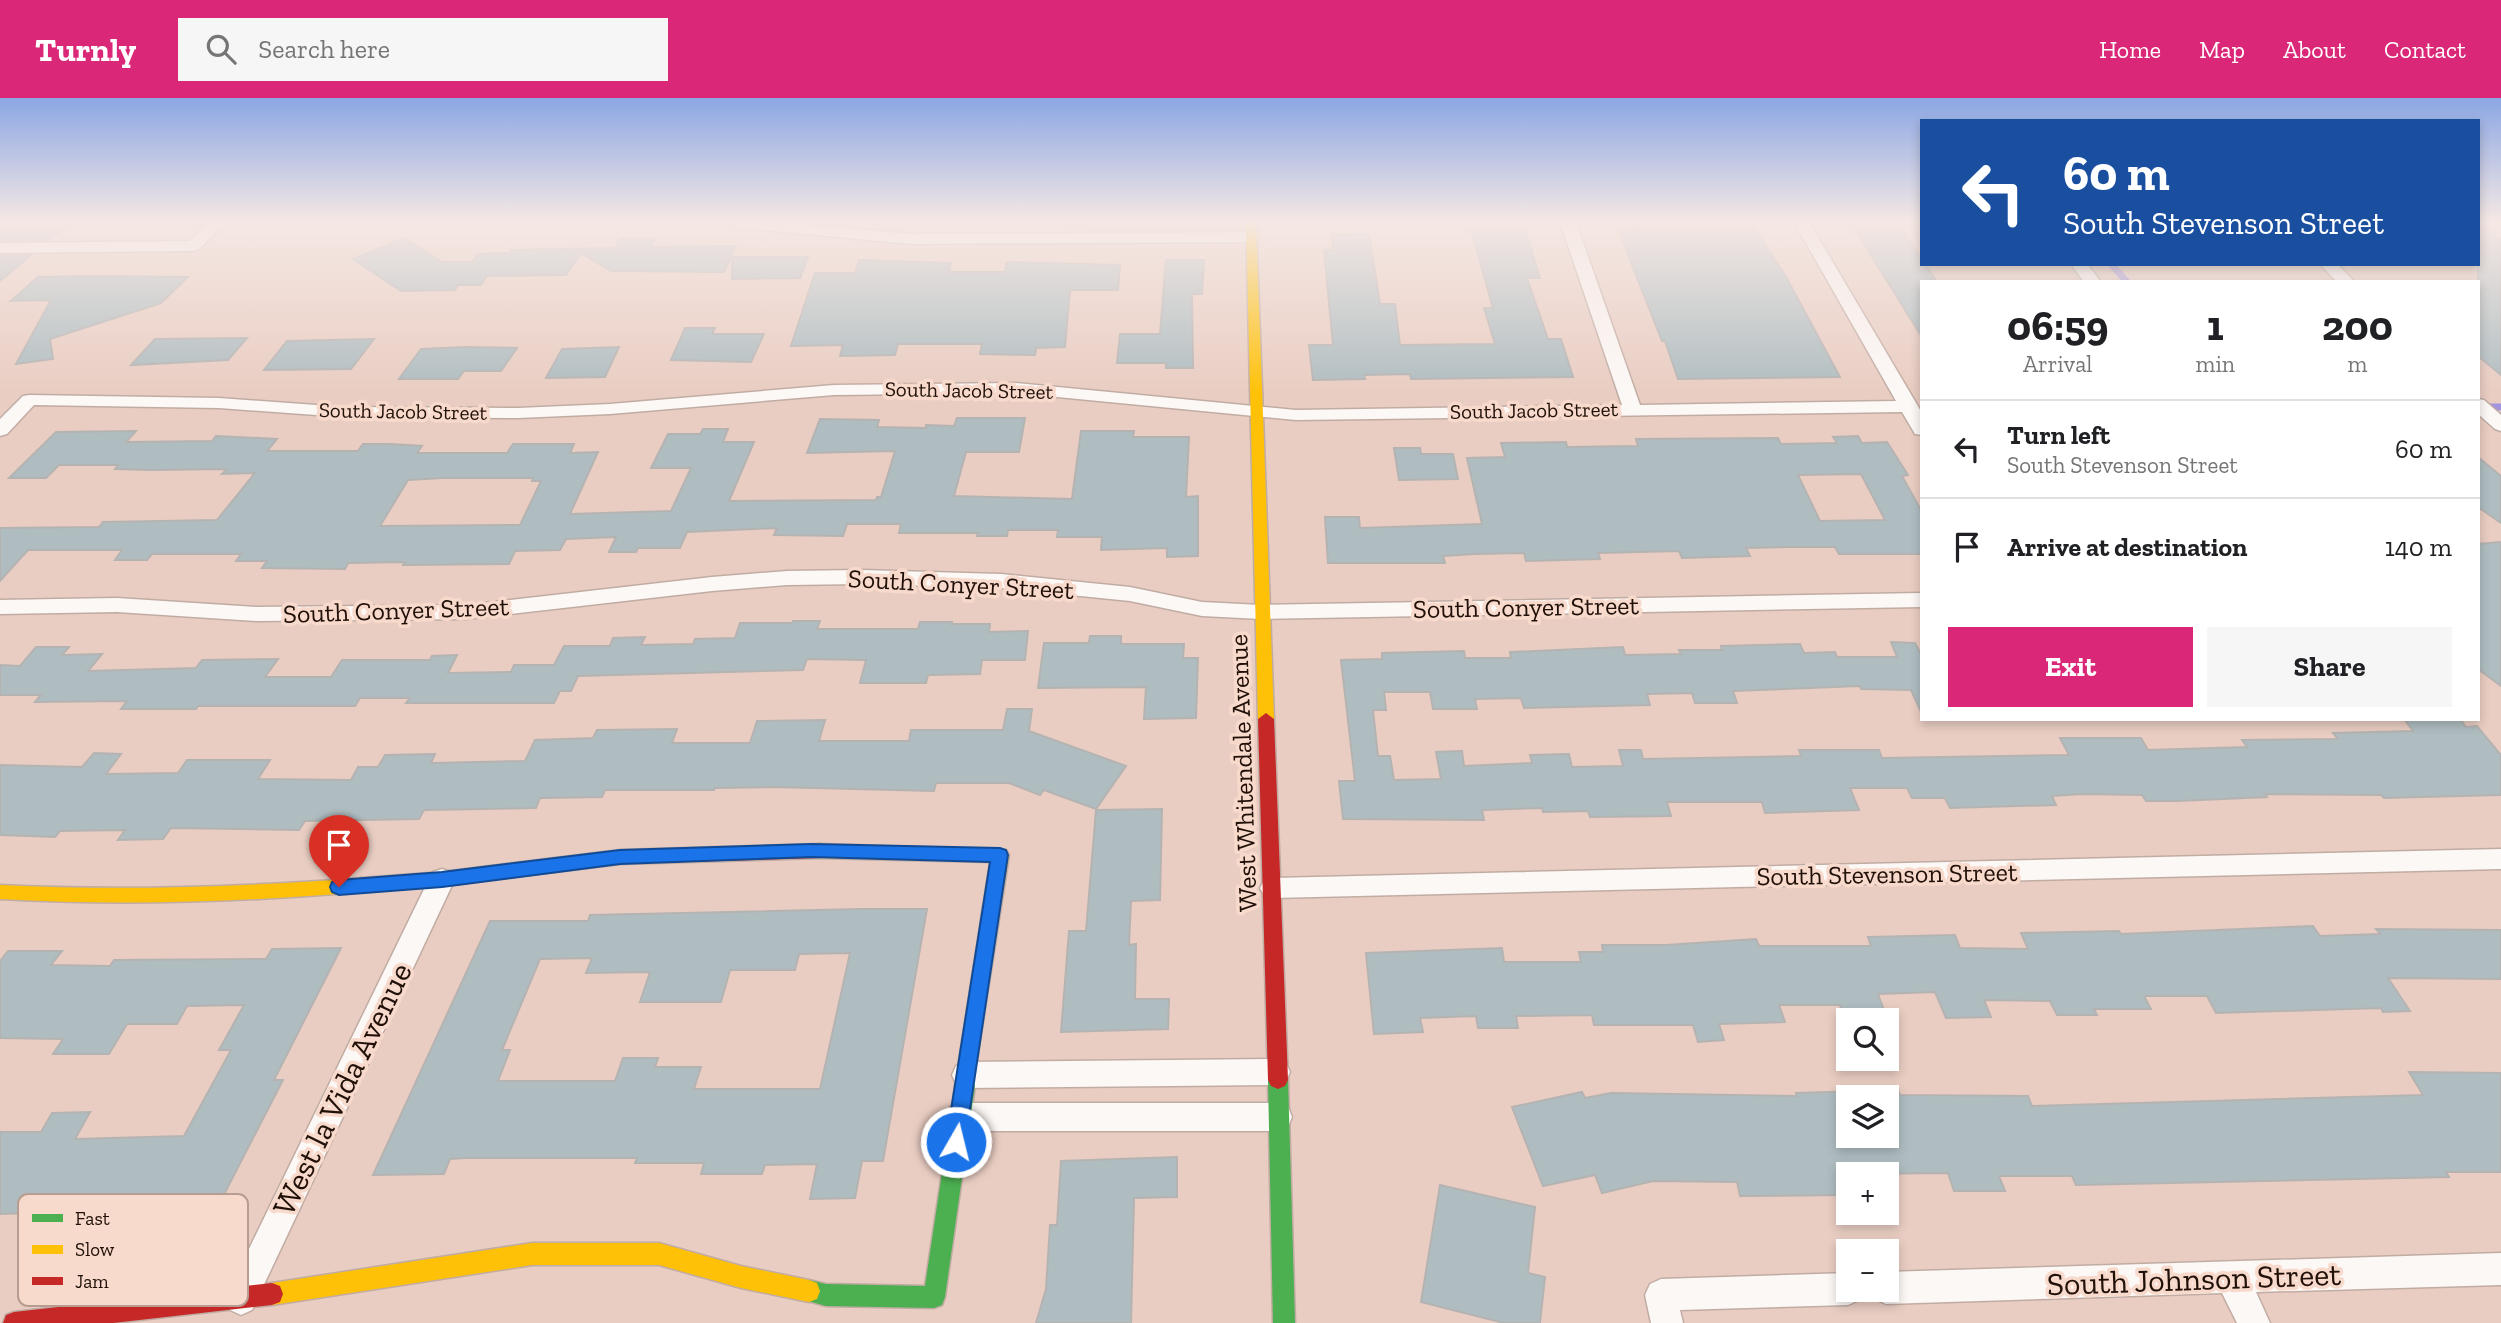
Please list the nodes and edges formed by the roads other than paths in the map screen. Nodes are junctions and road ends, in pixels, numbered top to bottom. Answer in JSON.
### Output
{"nodes":[{"id":1,"x":1253,"y":279,"type":"edge"},
{"id":2,"x":1588,"y":279,"type":"edge"},
{"id":3,"x":1835,"y":279,"type":"edge"},
{"id":4,"x":1908,"y":406,"type":"junction"},
{"id":5,"x":2480,"y":406,"type":"edge"},
{"id":6,"x":1632,"y":408,"type":"junction"},
{"id":7,"x":1258,"y":413,"type":"junction"},
{"id":8,"x":2501,"y":425,"type":"edge"},
{"id":9,"x":1920,"y":427,"type":"edge"},
{"id":10,"x":0,"y":430,"type":"edge"},
{"id":11,"x":1920,"y":600,"type":"edge"},
{"id":12,"x":0,"y":607,"type":"edge"},
{"id":13,"x":1261,"y":612,"type":"junction"},
{"id":14,"x":2501,"y":859,"type":"edge"},
{"id":15,"x":442,"y":879,"type":"junction"},
{"id":16,"x":1273,"y":888,"type":"junction"},
{"id":17,"x":0,"y":892,"type":"edge"},
{"id":18,"x":1276,"y":1072,"type":"junction"},
{"id":19,"x":966,"y":1075,"type":"junction"},
{"id":20,"x":1278,"y":1116,"type":"junction"},
{"id":21,"x":960,"y":1117,"type":"junction"},
{"id":22,"x":2501,"y":1269,"type":"edge"},
{"id":23,"x":2231,"y":1277,"type":"junction"},
{"id":24,"x":248,"y":1284,"type":"edge"},
{"id":25,"x":1899,"y":1288,"type":"edge"},
{"id":26,"x":1836,"y":1290,"type":"edge"},
{"id":27,"x":248,"y":1298,"type":"edge"},
{"id":28,"x":175,"y":1306,"type":"edge"},
{"id":29,"x":1664,"y":1309,"type":"edge"},
{"id":30,"x":14,"y":1323,"type":"edge"},
{"id":31,"x":1284,"y":1323,"type":"edge"},
{"id":32,"x":2254,"y":1323,"type":"edge"}],
"edges":[{"from":1,"to":7,"type":"street","name":"West Whitendale Avenue"},
{"from":2,"to":6,"type":"street"},
{"from":3,"to":4,"type":"street"},
{"from":4,"to":6,"type":"street","name":"South Jacob Street"},
{"from":4,"to":9,"type":"street"},
{"from":5,"to":8,"type":"street"},
{"from":6,"to":7,"type":"street","name":"South Jacob Street"},
{"from":7,"to":10,"type":"street","name":"South Jacob Street"},
{"from":7,"to":13,"type":"street","name":"West Whitendale Avenue"},
{"from":11,"to":13,"type":"street","name":"South Conyer Street"},
{"from":12,"to":13,"type":"street","name":"South Conyer Street"},
{"from":13,"to":16,"type":"street","name":"West Whitendale Avenue"},
{"from":14,"to":16,"type":"street","name":"South Stevenson Street"},
{"from":15,"to":17,"type":"street"},
{"from":15,"to":19,"type":"street"},
{"from":15,"to":24,"type":"street","name":"West la Vida Avenue"},
{"from":16,"to":18,"type":"street","name":"West Whitendale Avenue"},
{"from":18,"to":19,"type":"street"},
{"from":18,"to":20,"type":"street","name":"West Whitendale Avenue"},
{"from":19,"to":21,"type":"street"},
{"from":20,"to":21,"type":"street"},
{"from":20,"to":31,"type":"street","name":"West Whitendale Avenue"},
{"from":21,"to":27,"type":"street"},
{"from":22,"to":23,"type":"street","name":"South Johnson Street"},
{"from":23,"to":25,"type":"street","name":"South Johnson Street"},
{"from":23,"to":32,"type":"street"},
{"from":26,"to":29,"type":"street"},
{"from":28,"to":30,"type":"street"}]}
